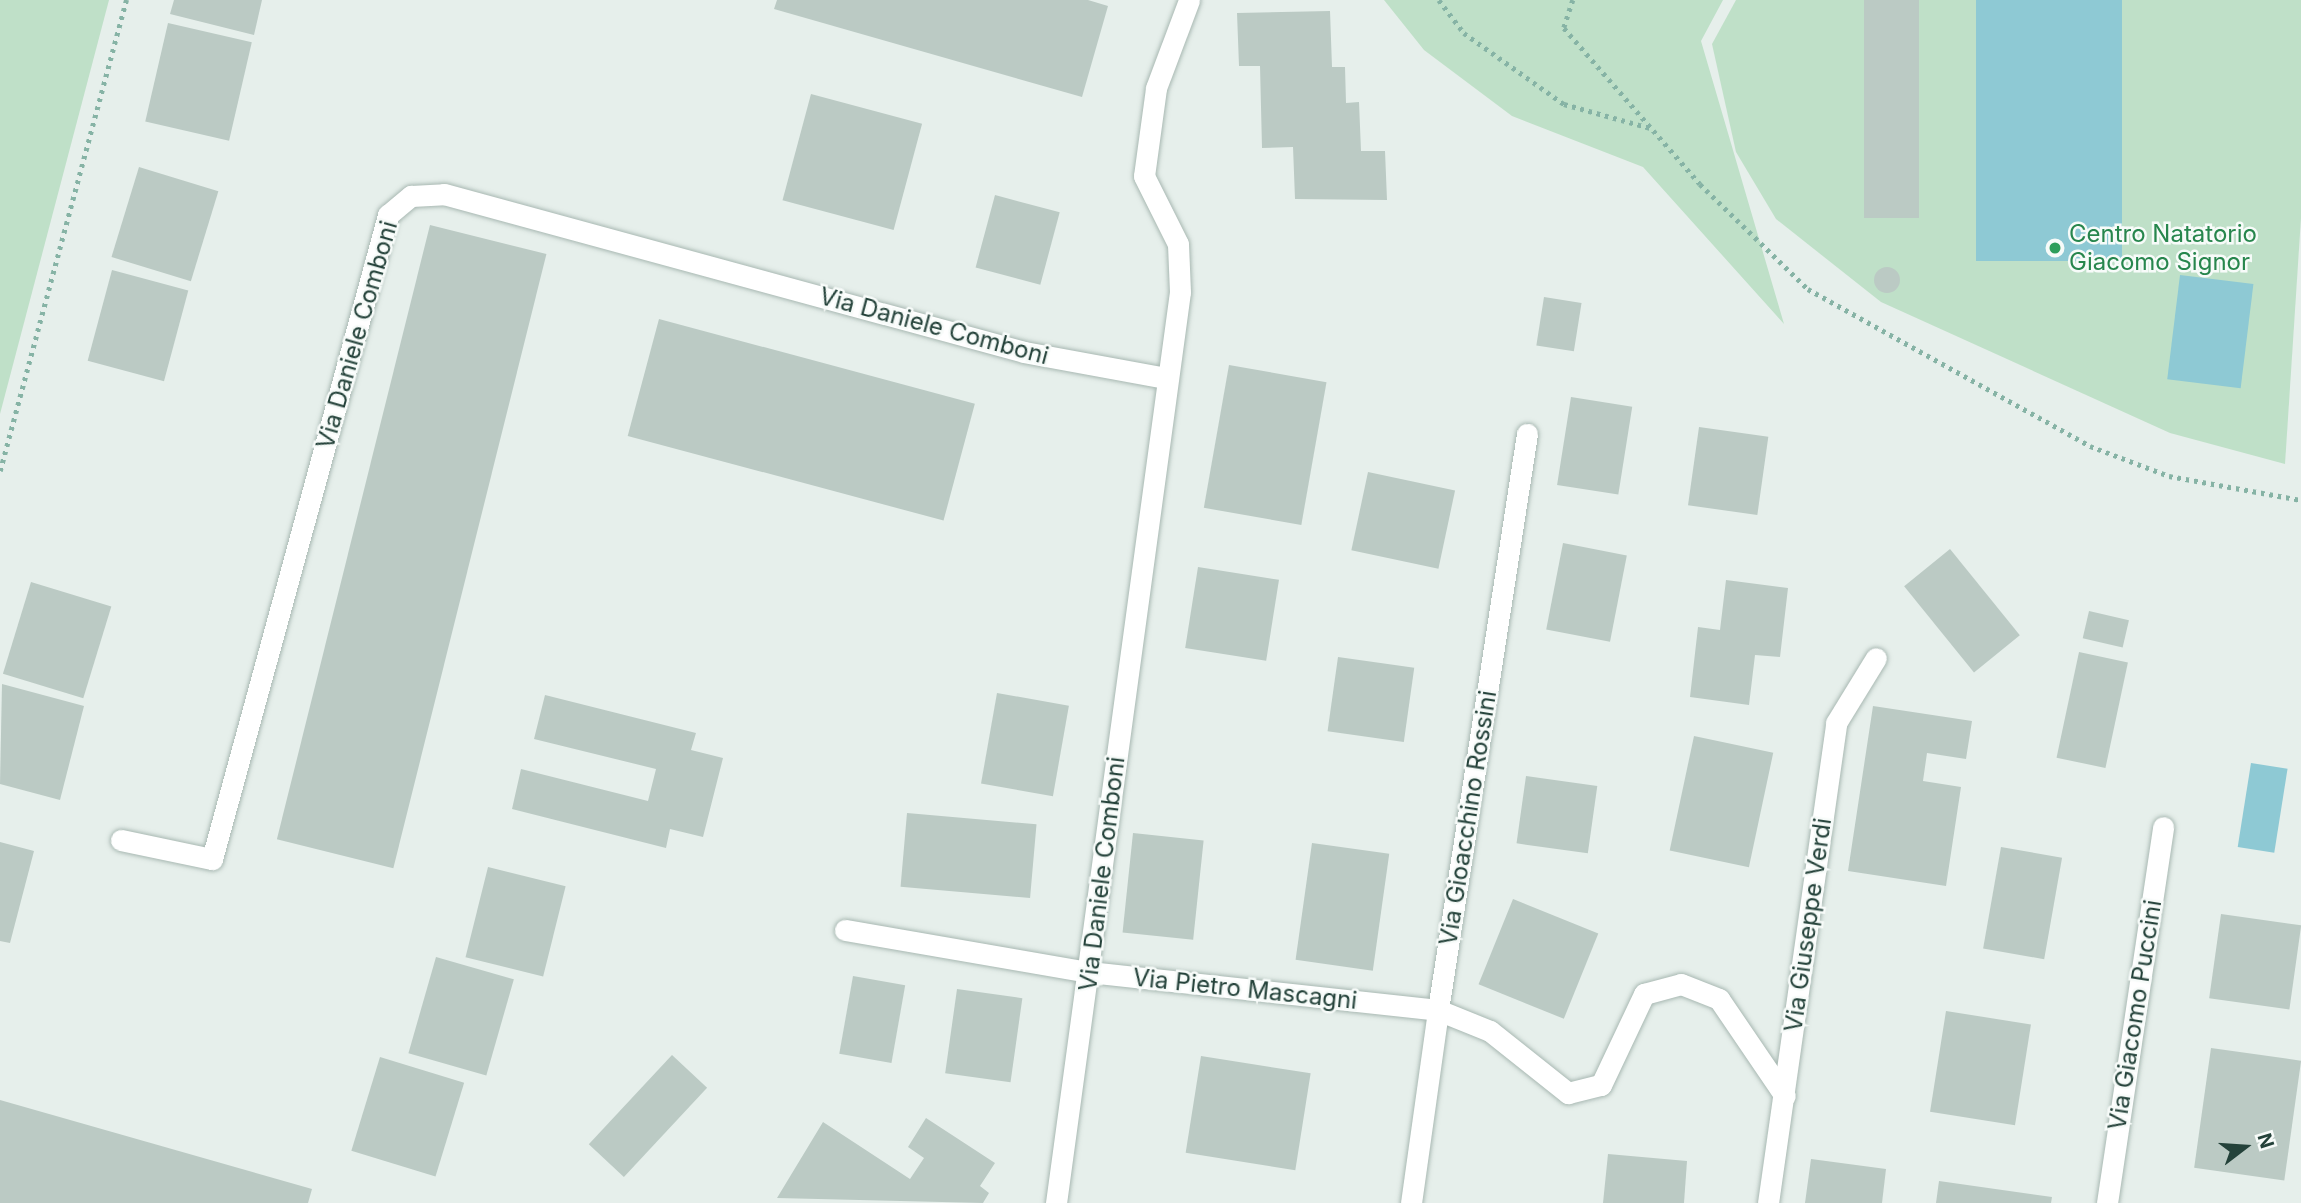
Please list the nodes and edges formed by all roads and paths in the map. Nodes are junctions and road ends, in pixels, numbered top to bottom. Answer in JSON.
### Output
{"nodes":[{"id":1,"x":126,"y":0,"type":"edge"},
{"id":2,"x":1189,"y":0,"type":"edge"},
{"id":3,"x":1439,"y":0,"type":"edge"},
{"id":4,"x":1573,"y":0,"type":"edge"},
{"id":5,"x":1651,"y":128,"type":"junction"},
{"id":6,"x":1166,"y":378,"type":"junction"},
{"id":7,"x":1527,"y":434,"type":"dead end"},
{"id":8,"x":0,"y":471,"type":"edge"},
{"id":9,"x":2301,"y":500,"type":"edge"},
{"id":10,"x":1876,"y":658,"type":"dead end"},
{"id":11,"x":2164,"y":827,"type":"dead end"},
{"id":12,"x":121,"y":840,"type":"dead end"},
{"id":13,"x":845,"y":930,"type":"dead end"},
{"id":14,"x":1089,"y":972,"type":"junction"},
{"id":15,"x":1438,"y":1010,"type":"junction"},
{"id":16,"x":1785,"y":1096,"type":"junction"},
{"id":17,"x":1056,"y":1203,"type":"edge"},
{"id":18,"x":1411,"y":1203,"type":"edge"},
{"id":19,"x":1768,"y":1203,"type":"edge"},
{"id":20,"x":2107,"y":1203,"type":"edge"}],
"edges":[{"from":1,"to":8,"type":"path"},
{"from":2,"to":6,"type":"street","name":"Via Daniele Comboni"},
{"from":3,"to":5,"type":"path"},
{"from":4,"to":5,"type":"path"},
{"from":5,"to":9,"type":"path"},
{"from":6,"to":12,"type":"street","name":"Via Daniele Comboni"},
{"from":6,"to":14,"type":"street","name":"Via Daniele Comboni"},
{"from":7,"to":15,"type":"street","name":"Via Gioacchino Rossini"},
{"from":10,"to":16,"type":"street","name":"Via Giuseppe Verdi"},
{"from":11,"to":20,"type":"street","name":"Via Giacomo Puccini"},
{"from":13,"to":14,"type":"street","name":"Via Pietro Mascagni"},
{"from":14,"to":15,"type":"street","name":"Via Pietro Mascagni"},
{"from":14,"to":17,"type":"street","name":"Via Daniele Comboni"},
{"from":15,"to":16,"type":"street","name":"Via Pietro Mascagni"},
{"from":15,"to":18,"type":"street","name":"Via Gioacchino Rossini"},
{"from":16,"to":19,"type":"street","name":"Via Giuseppe Verdi"}]}
